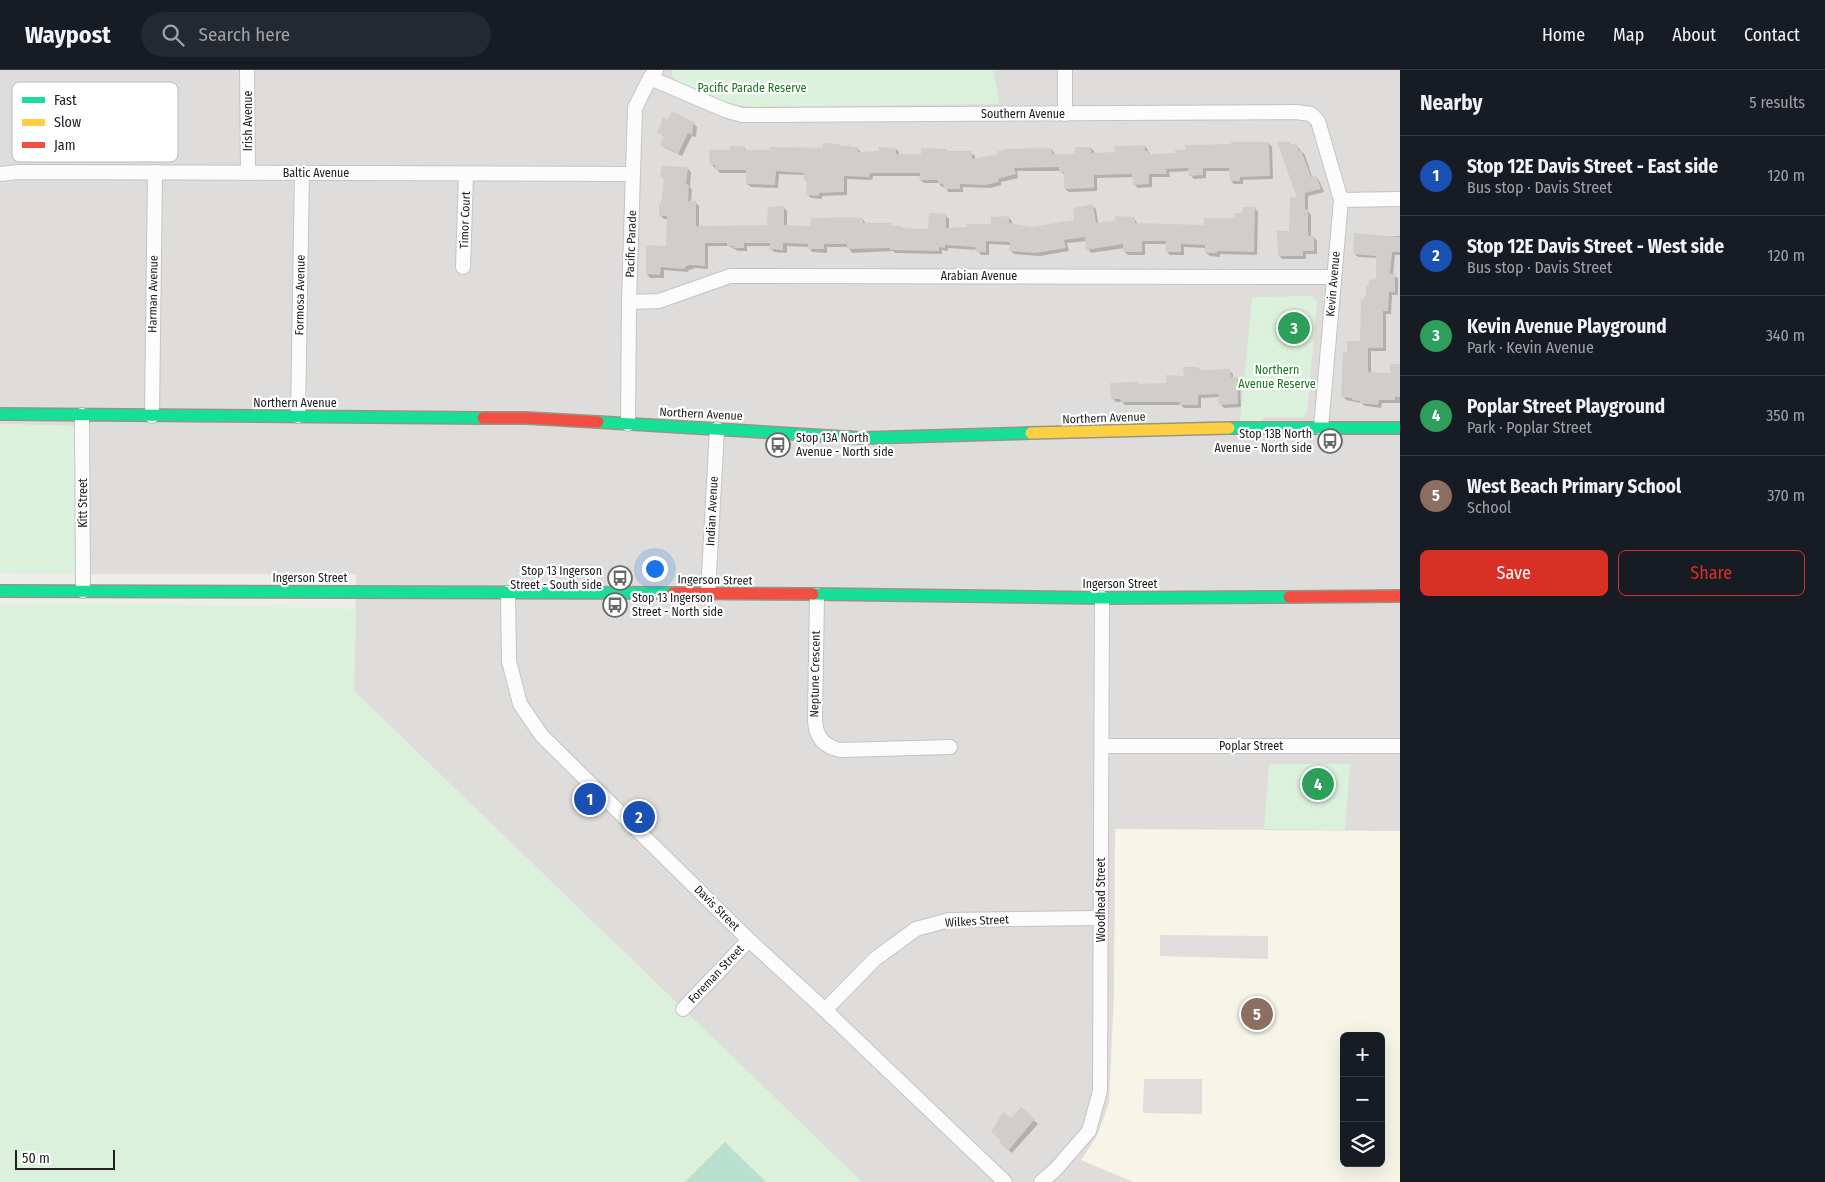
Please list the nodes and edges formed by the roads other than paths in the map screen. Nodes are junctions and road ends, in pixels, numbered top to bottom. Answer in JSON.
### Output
{"nodes":[{"id":1,"x":247,"y":70,"type":"edge"},
{"id":2,"x":1065,"y":70,"type":"edge"},
{"id":3,"x":653,"y":74,"type":"edge"},
{"id":4,"x":1065,"y":114,"type":"junction"},
{"id":5,"x":155,"y":172,"type":"junction"},
{"id":6,"x":248,"y":173,"type":"junction"},
{"id":7,"x":302,"y":173,"type":"junction"},
{"id":8,"x":0,"y":174,"type":"edge"},
{"id":9,"x":466,"y":174,"type":"junction"},
{"id":10,"x":633,"y":174,"type":"junction"},
{"id":11,"x":1400,"y":199,"type":"edge"},
{"id":12,"x":1341,"y":200,"type":"junction"},
{"id":13,"x":464,"y":267,"type":"dead end"},
{"id":14,"x":1334,"y":277,"type":"junction"},
{"id":15,"x":629,"y":302,"type":"junction"},
{"id":16,"x":0,"y":414,"type":"edge"},
{"id":17,"x":82,"y":415,"type":"junction"},
{"id":18,"x":152,"y":416,"type":"junction"},
{"id":19,"x":298,"y":416,"type":"junction"},
{"id":20,"x":628,"y":424,"type":"junction"},
{"id":21,"x":1321,"y":428,"type":"junction"},
{"id":22,"x":1400,"y":428,"type":"edge"},
{"id":23,"x":717,"y":429,"type":"junction"},
{"id":24,"x":0,"y":591,"type":"edge"},
{"id":25,"x":83,"y":591,"type":"junction"},
{"id":26,"x":508,"y":593,"type":"junction"},
{"id":27,"x":708,"y":593,"type":"junction"},
{"id":28,"x":816,"y":595,"type":"junction"},
{"id":29,"x":1400,"y":596,"type":"edge"},
{"id":30,"x":1102,"y":598,"type":"junction"},
{"id":31,"x":950,"y":746,"type":"dead end"},
{"id":32,"x":1102,"y":746,"type":"junction"},
{"id":33,"x":1400,"y":746,"type":"edge"},
{"id":34,"x":1101,"y":918,"type":"junction"},
{"id":35,"x":749,"y":940,"type":"junction"},
{"id":36,"x":683,"y":1009,"type":"dead end"},
{"id":37,"x":825,"y":1010,"type":"junction"},
{"id":38,"x":1005,"y":1182,"type":"edge"},
{"id":39,"x":1041,"y":1182,"type":"edge"}],
"edges":[{"from":1,"to":6,"type":"street","name":"Irish Avenue"},
{"from":2,"to":4,"type":"street"},
{"from":3,"to":4,"type":"street","name":"Southern Avenue"},
{"from":3,"to":10,"type":"street","name":"Pacific Parade"},
{"from":4,"to":12,"type":"street","name":"Southern Avenue"},
{"from":5,"to":6,"type":"street","name":"Baltic Avenue"},
{"from":5,"to":8,"type":"street","name":"Baltic Avenue"},
{"from":5,"to":18,"type":"street","name":"Harman Avenue"},
{"from":6,"to":7,"type":"street","name":"Baltic Avenue"},
{"from":7,"to":9,"type":"street","name":"Baltic Avenue"},
{"from":7,"to":19,"type":"street","name":"Formosa Avenue"},
{"from":9,"to":10,"type":"street","name":"Baltic Avenue"},
{"from":9,"to":13,"type":"street","name":"Timor Court"},
{"from":10,"to":15,"type":"street","name":"Pacific Parade"},
{"from":11,"to":12,"type":"street"},
{"from":12,"to":14,"type":"street","name":"Kevin Avenue"},
{"from":14,"to":15,"type":"street","name":"Arabian Avenue"},
{"from":14,"to":21,"type":"street","name":"Kevin Avenue"},
{"from":15,"to":20,"type":"street","name":"Pacific Parade"},
{"from":16,"to":17,"type":"street","name":"Northern Avenue"},
{"from":17,"to":18,"type":"street","name":"Northern Avenue"},
{"from":17,"to":25,"type":"street","name":"Kitt Street"},
{"from":18,"to":19,"type":"street","name":"Northern Avenue"},
{"from":19,"to":20,"type":"street","name":"Northern Avenue"},
{"from":20,"to":23,"type":"street","name":"Northern Avenue"},
{"from":21,"to":22,"type":"street","name":"Northern Avenue"},
{"from":21,"to":23,"type":"street","name":"Northern Avenue"},
{"from":23,"to":27,"type":"street","name":"Indian Avenue"},
{"from":24,"to":25,"type":"street","name":"Ingerson Street"},
{"from":25,"to":26,"type":"street","name":"Ingerson Street"},
{"from":26,"to":27,"type":"street","name":"Ingerson Street"},
{"from":26,"to":35,"type":"street","name":"Davis Street"},
{"from":27,"to":28,"type":"street","name":"Ingerson Street"},
{"from":28,"to":30,"type":"street","name":"Ingerson Street"},
{"from":28,"to":31,"type":"street","name":"Neptune Crescent"},
{"from":29,"to":30,"type":"street","name":"Ingerson Street"},
{"from":30,"to":32,"type":"street","name":"Woodhead Street"},
{"from":32,"to":33,"type":"street","name":"Poplar Street"},
{"from":32,"to":34,"type":"street","name":"Woodhead Street"},
{"from":34,"to":37,"type":"street","name":"Wilkes Street"},
{"from":34,"to":39,"type":"street","name":"Woodhead Street"},
{"from":35,"to":36,"type":"street","name":"Foreman Street"},
{"from":35,"to":37,"type":"street","name":"Davis Street"},
{"from":37,"to":38,"type":"street","name":"Davis Street"}]}
